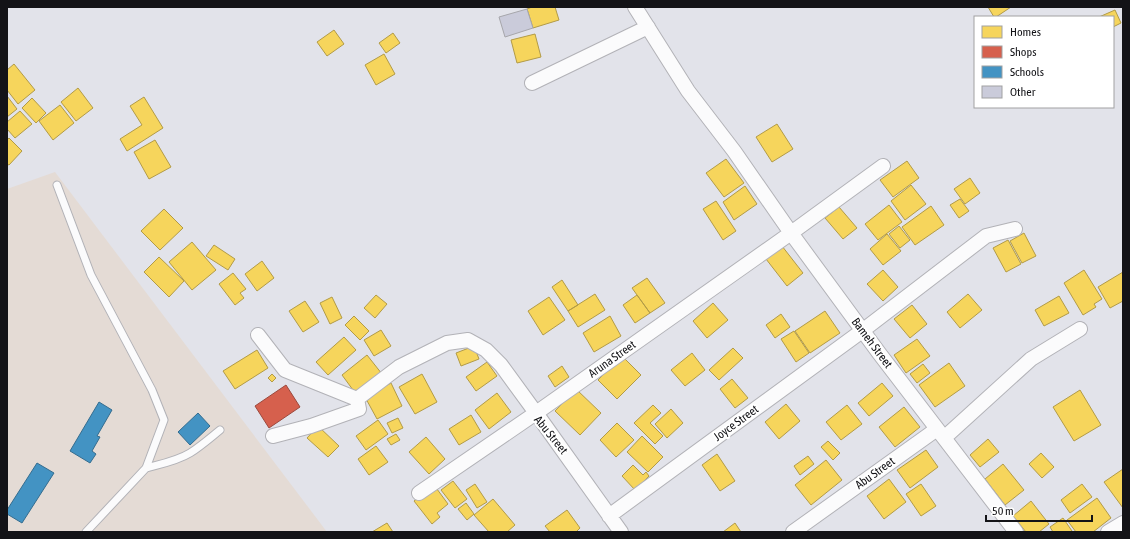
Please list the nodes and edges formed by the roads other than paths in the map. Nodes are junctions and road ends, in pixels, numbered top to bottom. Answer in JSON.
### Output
{"nodes":[{"id":1,"x":635,"y":7,"type":"edge"},
{"id":2,"x":648,"y":27,"type":"junction"},
{"id":3,"x":532,"y":83,"type":"dead end"},
{"id":4,"x":883,"y":166,"type":"dead end"},
{"id":5,"x":57,"y":185,"type":"dead end"},
{"id":6,"x":1015,"y":229,"type":"dead end"},
{"id":7,"x":791,"y":233,"type":"junction"},
{"id":8,"x":1080,"y":330,"type":"dead end"},
{"id":9,"x":862,"y":331,"type":"junction"},
{"id":10,"x":258,"y":335,"type":"dead end"},
{"id":11,"x":358,"y":404,"type":"junction"},
{"id":12,"x":536,"y":412,"type":"junction"},
{"id":13,"x":220,"y":430,"type":"dead end"},
{"id":14,"x":941,"y":433,"type":"junction"},
{"id":15,"x":273,"y":436,"type":"dead end"},
{"id":16,"x":146,"y":468,"type":"junction"},
{"id":17,"x":419,"y":493,"type":"dead end"},
{"id":18,"x":609,"y":516,"type":"junction"},
{"id":19,"x":1123,"y":523,"type":"edge"},
{"id":20,"x":1010,"y":530,"type":"edge"},
{"id":21,"x":86,"y":532,"type":"edge"},
{"id":22,"x":621,"y":532,"type":"edge"},
{"id":23,"x":793,"y":532,"type":"edge"},
{"id":24,"x":1108,"y":532,"type":"edge"}],
"edges":[{"from":1,"to":2,"type":"street","name":"Bameh Street"},
{"from":2,"to":3,"type":"street"},
{"from":2,"to":7,"type":"street","name":"Bameh Street"},
{"from":4,"to":7,"type":"street","name":"Aruna Street"},
{"from":5,"to":16,"type":"lane"},
{"from":6,"to":9,"type":"street","name":"Joyce Street"},
{"from":7,"to":9,"type":"street","name":"Bameh Street"},
{"from":7,"to":12,"type":"street","name":"Aruna Street"},
{"from":8,"to":14,"type":"street","name":"Abu Street"},
{"from":9,"to":14,"type":"street","name":"Bameh Street"},
{"from":9,"to":18,"type":"street","name":"Joyce Street"},
{"from":10,"to":11,"type":"street"},
{"from":11,"to":12,"type":"street"},
{"from":11,"to":15,"type":"street"},
{"from":12,"to":17,"type":"street","name":"Abu Street"},
{"from":12,"to":18,"type":"street","name":"Abu Street"},
{"from":13,"to":16,"type":"lane"},
{"from":14,"to":20,"type":"street","name":"Bameh Street"},
{"from":14,"to":23,"type":"street","name":"Abu Street"},
{"from":16,"to":21,"type":"lane"},
{"from":18,"to":22,"type":"street","name":"Abu Street"},
{"from":19,"to":24,"type":"street"}]}
